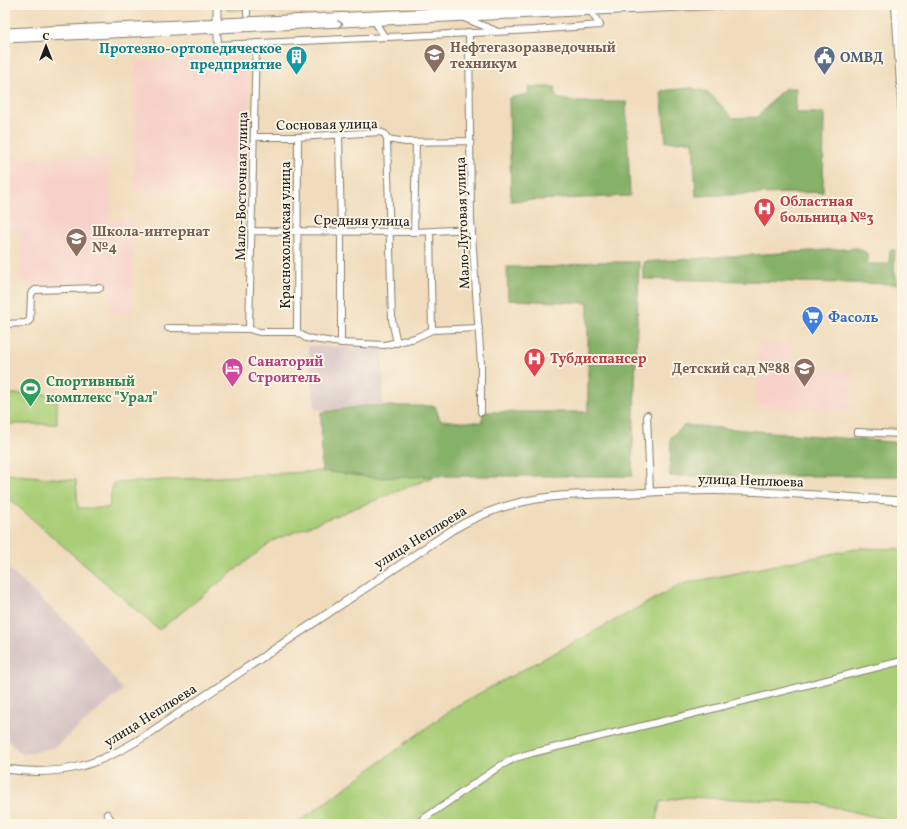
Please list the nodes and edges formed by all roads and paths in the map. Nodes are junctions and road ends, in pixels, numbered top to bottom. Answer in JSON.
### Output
{"nodes":[{"id":1,"x":217,"y":5,"type":"edge"},
{"id":2,"x":247,"y":5,"type":"edge"},
{"id":3,"x":723,"y":5,"type":"edge"},
{"id":4,"x":895,"y":5,"type":"edge"},
{"id":5,"x":500,"y":7,"type":"edge"},
{"id":6,"x":590,"y":8,"type":"edge"},
{"id":7,"x":247,"y":14,"type":"dead end"},
{"id":8,"x":464,"y":18,"type":"junction"},
{"id":9,"x":375,"y":22,"type":"junction"},
{"id":10,"x":217,"y":26,"type":"junction"},
{"id":11,"x":496,"y":31,"type":"junction"},
{"id":12,"x":5,"y":32,"type":"edge"},
{"id":13,"x":469,"y":32,"type":"junction"},
{"id":14,"x":384,"y":36,"type":"junction"},
{"id":15,"x":5,"y":39,"type":"edge"},
{"id":16,"x":256,"y":43,"type":"junction"},
{"id":17,"x":902,"y":117,"type":"edge"},
{"id":18,"x":339,"y":135,"type":"junction"},
{"id":19,"x":254,"y":137,"type":"junction"},
{"id":20,"x":298,"y":137,"type":"junction"},
{"id":21,"x":387,"y":139,"type":"junction"},
{"id":22,"x":470,"y":141,"type":"junction"},
{"id":23,"x":416,"y":142,"type":"junction"},
{"id":24,"x":472,"y":229,"type":"junction"},
{"id":25,"x":251,"y":231,"type":"junction"},
{"id":26,"x":297,"y":231,"type":"junction"},
{"id":27,"x":341,"y":231,"type":"junction"},
{"id":28,"x":390,"y":232,"type":"junction"},
{"id":29,"x":414,"y":232,"type":"junction"},
{"id":30,"x":430,"y":232,"type":"junction"},
{"id":31,"x":100,"y":288,"type":"dead end"},
{"id":32,"x":5,"y":324,"type":"edge"},
{"id":33,"x":168,"y":328,"type":"dead end"},
{"id":34,"x":479,"y":328,"type":"junction"},
{"id":35,"x":249,"y":329,"type":"junction"},
{"id":36,"x":432,"y":330,"type":"junction"},
{"id":37,"x":297,"y":332,"type":"junction"},
{"id":38,"x":341,"y":343,"type":"junction"},
{"id":39,"x":397,"y":343,"type":"junction"},
{"id":40,"x":481,"y":412,"type":"dead end"},
{"id":41,"x":647,"y":415,"type":"dead end"},
{"id":42,"x":857,"y":432,"type":"dead end"},
{"id":43,"x":902,"y":434,"type":"edge"},
{"id":44,"x":650,"y":492,"type":"junction"},
{"id":45,"x":902,"y":501,"type":"edge"},
{"id":46,"x":902,"y":661,"type":"edge"},
{"id":47,"x":5,"y":769,"type":"edge"},
{"id":48,"x":107,"y":814,"type":"dead end"},
{"id":49,"x":114,"y":824,"type":"edge"},
{"id":50,"x":416,"y":824,"type":"edge"}],
"edges":[{"from":1,"to":10,"type":"main road"},
{"from":2,"to":7,"type":"street"},
{"from":3,"to":6,"type":"main road"},
{"from":4,"to":17,"type":"street"},
{"from":5,"to":6,"type":"main road"},
{"from":5,"to":10,"type":"main road"},
{"from":6,"to":8,"type":"main road"},
{"from":6,"to":11,"type":"street"},
{"from":8,"to":9,"type":"main road"},
{"from":8,"to":11,"type":"street"},
{"from":10,"to":9,"type":"main road","one_way":true},
{"from":9,"to":14,"type":"street"},
{"from":10,"to":12,"type":"main road"},
{"from":10,"to":15,"type":"main road"},
{"from":10,"to":16,"type":"street"},
{"from":11,"to":13,"type":"street"},
{"from":13,"to":14,"type":"street"},
{"from":13,"to":22,"type":"street","name":"Мало-Луговая улица"},
{"from":14,"to":16,"type":"street"},
{"from":16,"to":19,"type":"street","name":"Мало-Восточная улица"},
{"from":18,"to":20,"type":"street","name":"Сосновая улица"},
{"from":18,"to":21,"type":"street","name":"Сосновая улица"},
{"from":18,"to":27,"type":"street"},
{"from":19,"to":20,"type":"street","name":"Сосновая улица"},
{"from":19,"to":25,"type":"street","name":"Мало-Восточная улица"},
{"from":20,"to":26,"type":"street","name":"Краснохолмская улица"},
{"from":21,"to":23,"type":"street","name":"Сосновая улица"},
{"from":21,"to":28,"type":"street"},
{"from":22,"to":23,"type":"street","name":"Сосновая улица"},
{"from":22,"to":24,"type":"street","name":"Мало-Луговая улица"},
{"from":23,"to":29,"type":"street"},
{"from":24,"to":30,"type":"street","name":"Средняя улица"},
{"from":24,"to":34,"type":"street","name":"Мало-Луговая улица"},
{"from":25,"to":26,"type":"street","name":"Средняя улица"},
{"from":25,"to":35,"type":"street","name":"Мало-Восточная улица"},
{"from":26,"to":27,"type":"street","name":"Средняя улица"},
{"from":26,"to":37,"type":"street","name":"Краснохолмская улица"},
{"from":27,"to":28,"type":"street","name":"Средняя улица"},
{"from":27,"to":38,"type":"street"},
{"from":28,"to":29,"type":"street","name":"Средняя улица"},
{"from":28,"to":39,"type":"street"},
{"from":29,"to":30,"type":"street","name":"Средняя улица"},
{"from":30,"to":36,"type":"street"},
{"from":31,"to":32,"type":"street"},
{"from":33,"to":35,"type":"street"},
{"from":34,"to":36,"type":"street"},
{"from":34,"to":40,"type":"street","name":"Мало-Луговая улица"},
{"from":35,"to":37,"type":"street"},
{"from":36,"to":39,"type":"street"},
{"from":37,"to":38,"type":"street"},
{"from":38,"to":39,"type":"street"},
{"from":41,"to":44,"type":"street"},
{"from":42,"to":43,"type":"street"},
{"from":44,"to":45,"type":"main road","name":"улица Неплюева"},
{"from":44,"to":47,"type":"main road","name":"улица Неплюева"},
{"from":46,"to":50,"type":"street"},
{"from":48,"to":49,"type":"street"}]}
